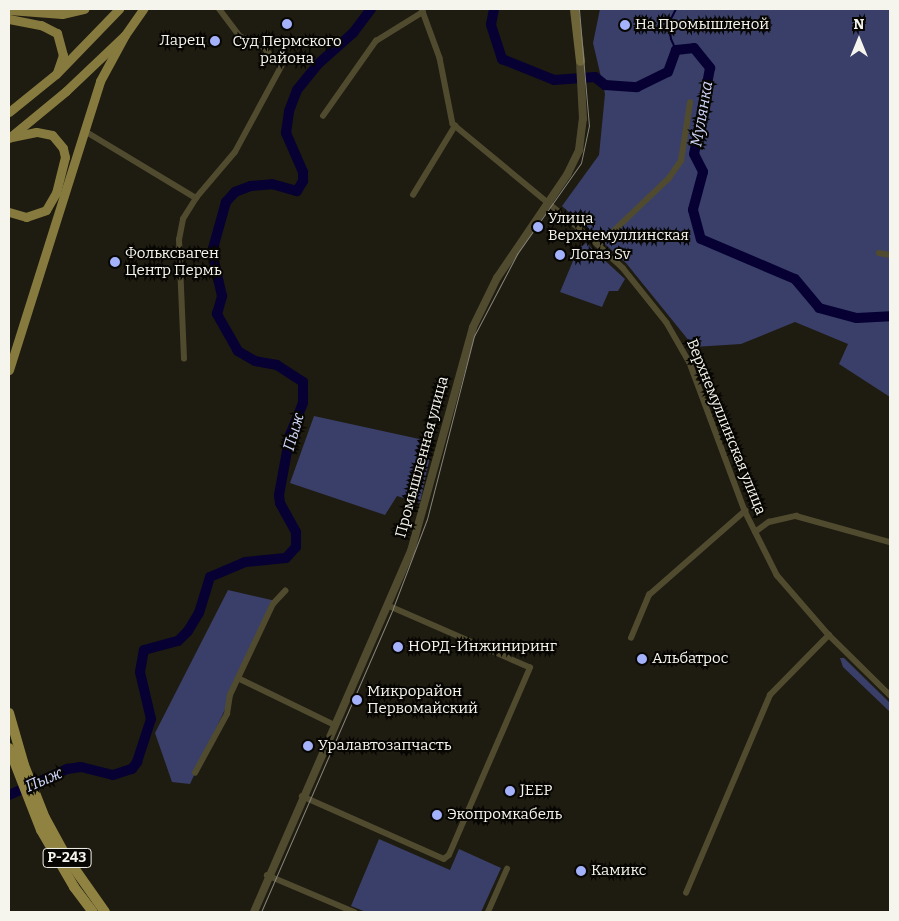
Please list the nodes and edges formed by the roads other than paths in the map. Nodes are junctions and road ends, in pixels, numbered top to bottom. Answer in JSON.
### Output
{"nodes":[{"id":1,"x":84,"y":9,"type":"edge"},
{"id":2,"x":118,"y":9,"type":"edge"},
{"id":3,"x":143,"y":9,"type":"edge"},
{"id":4,"x":219,"y":9,"type":"edge"},
{"id":5,"x":574,"y":9,"type":"edge"},
{"id":6,"x":9,"y":10,"type":"edge"},
{"id":7,"x":422,"y":10,"type":"edge"},
{"id":8,"x":9,"y":19,"type":"edge"},
{"id":9,"x":125,"y":35,"type":"junction"},
{"id":10,"x":580,"y":61,"type":"joint"},
{"id":11,"x":56,"y":74,"type":"junction"},
{"id":12,"x":690,"y":103,"type":"dead end"},
{"id":13,"x":9,"y":112,"type":"edge"},
{"id":14,"x":323,"y":116,"type":"dead end"},
{"id":15,"x":455,"y":126,"type":"junction"},
{"id":16,"x":85,"y":131,"type":"junction"},
{"id":17,"x":9,"y":138,"type":"edge"},
{"id":18,"x":412,"y":195,"type":"dead end"},
{"id":19,"x":196,"y":198,"type":"junction"},
{"id":20,"x":546,"y":203,"type":"junction"},
{"id":21,"x":9,"y":212,"type":"edge"},
{"id":22,"x":599,"y":246,"type":"junction"},
{"id":23,"x":879,"y":253,"type":"dead end"},
{"id":24,"x":890,"y":254,"type":"edge"},
{"id":25,"x":184,"y":359,"type":"dead end"},
{"id":26,"x":9,"y":370,"type":"edge"},
{"id":27,"x":745,"y":511,"type":"junction"},
{"id":28,"x":755,"y":532,"type":"junction"},
{"id":29,"x":890,"y":542,"type":"edge"},
{"id":30,"x":285,"y":591,"type":"dead end"},
{"id":31,"x":388,"y":606,"type":"junction"},
{"id":32,"x":829,"y":635,"type":"junction"},
{"id":33,"x":631,"y":638,"type":"dead end"},
{"id":34,"x":238,"y":678,"type":"junction"},
{"id":35,"x":890,"y":695,"type":"edge"},
{"id":36,"x":9,"y":713,"type":"edge"},
{"id":37,"x":335,"y":725,"type":"junction"},
{"id":38,"x":9,"y":748,"type":"edge"},
{"id":39,"x":20,"y":766,"type":"junction"},
{"id":40,"x":195,"y":773,"type":"dead end"},
{"id":41,"x":302,"y":796,"type":"junction"},
{"id":42,"x":33,"y":800,"type":"junction"},
{"id":43,"x":506,"y":869,"type":"dead end"},
{"id":44,"x":268,"y":875,"type":"junction"},
{"id":45,"x":686,"y":893,"type":"dead end"},
{"id":46,"x":93,"y":912,"type":"edge"},
{"id":47,"x":105,"y":912,"type":"edge"},
{"id":48,"x":254,"y":912,"type":"edge"},
{"id":49,"x":354,"y":912,"type":"edge"},
{"id":50,"x":488,"y":912,"type":"edge"}],
"edges":[{"from":1,"to":6,"type":"main road"},
{"from":2,"to":11,"type":"main road"},
{"from":3,"to":9,"type":"main road"},
{"from":4,"to":19,"type":"street"},
{"from":5,"to":10,"type":"main road","name":"Промышленная улица"},
{"from":7,"to":14,"type":"street"},
{"from":7,"to":15,"type":"street"},
{"from":8,"to":11,"type":"main road"},
{"from":9,"to":16,"type":"main road"},
{"from":9,"to":17,"type":"main road"},
{"from":10,"to":20,"type":"street","name":"Промышленная улица"},
{"from":11,"to":13,"type":"main road"},
{"from":12,"to":22,"type":"street"},
{"from":15,"to":18,"type":"street"},
{"from":15,"to":20,"type":"street","name":"Верхнемуллинская улица"},
{"from":16,"to":19,"type":"street"},
{"from":16,"to":26,"type":"main road"},
{"from":17,"to":21,"type":"main road"},
{"from":19,"to":25,"type":"street"},
{"from":20,"to":22,"type":"street","name":"Верхнемуллинская улица"},
{"from":20,"to":31,"type":"street","name":"Промышленная улица"},
{"from":22,"to":27,"type":"street","name":"Верхнемуллинская улица"},
{"from":23,"to":24,"type":"street"},
{"from":27,"to":28,"type":"street","name":"Верхнемуллинская улица"},
{"from":27,"to":33,"type":"street"},
{"from":28,"to":29,"type":"street"},
{"from":28,"to":32,"type":"street","name":"Верхнемуллинская улица"},
{"from":30,"to":34,"type":"street"},
{"from":31,"to":37,"type":"street","name":"Промышленная улица"},
{"from":31,"to":41,"type":"street"},
{"from":32,"to":35,"type":"street","name":"Верхнемуллинская улица"},
{"from":32,"to":45,"type":"street"},
{"from":34,"to":37,"type":"street"},
{"from":34,"to":40,"type":"street"},
{"from":36,"to":39,"type":"highway","number":"Р-243"},
{"from":37,"to":41,"type":"street","name":"Промышленная улица"},
{"from":38,"to":39,"type":"highway","number":"Р-243"},
{"from":39,"to":42,"type":"highway","number":"Р-243"},
{"from":41,"to":44,"type":"street","name":"Промышленная улица"},
{"from":42,"to":46,"type":"highway","number":"Р-243"},
{"from":42,"to":47,"type":"highway","number":"Р-243"},
{"from":43,"to":50,"type":"street"},
{"from":44,"to":48,"type":"street","name":"Промышленная улица"},
{"from":44,"to":49,"type":"street"}]}
